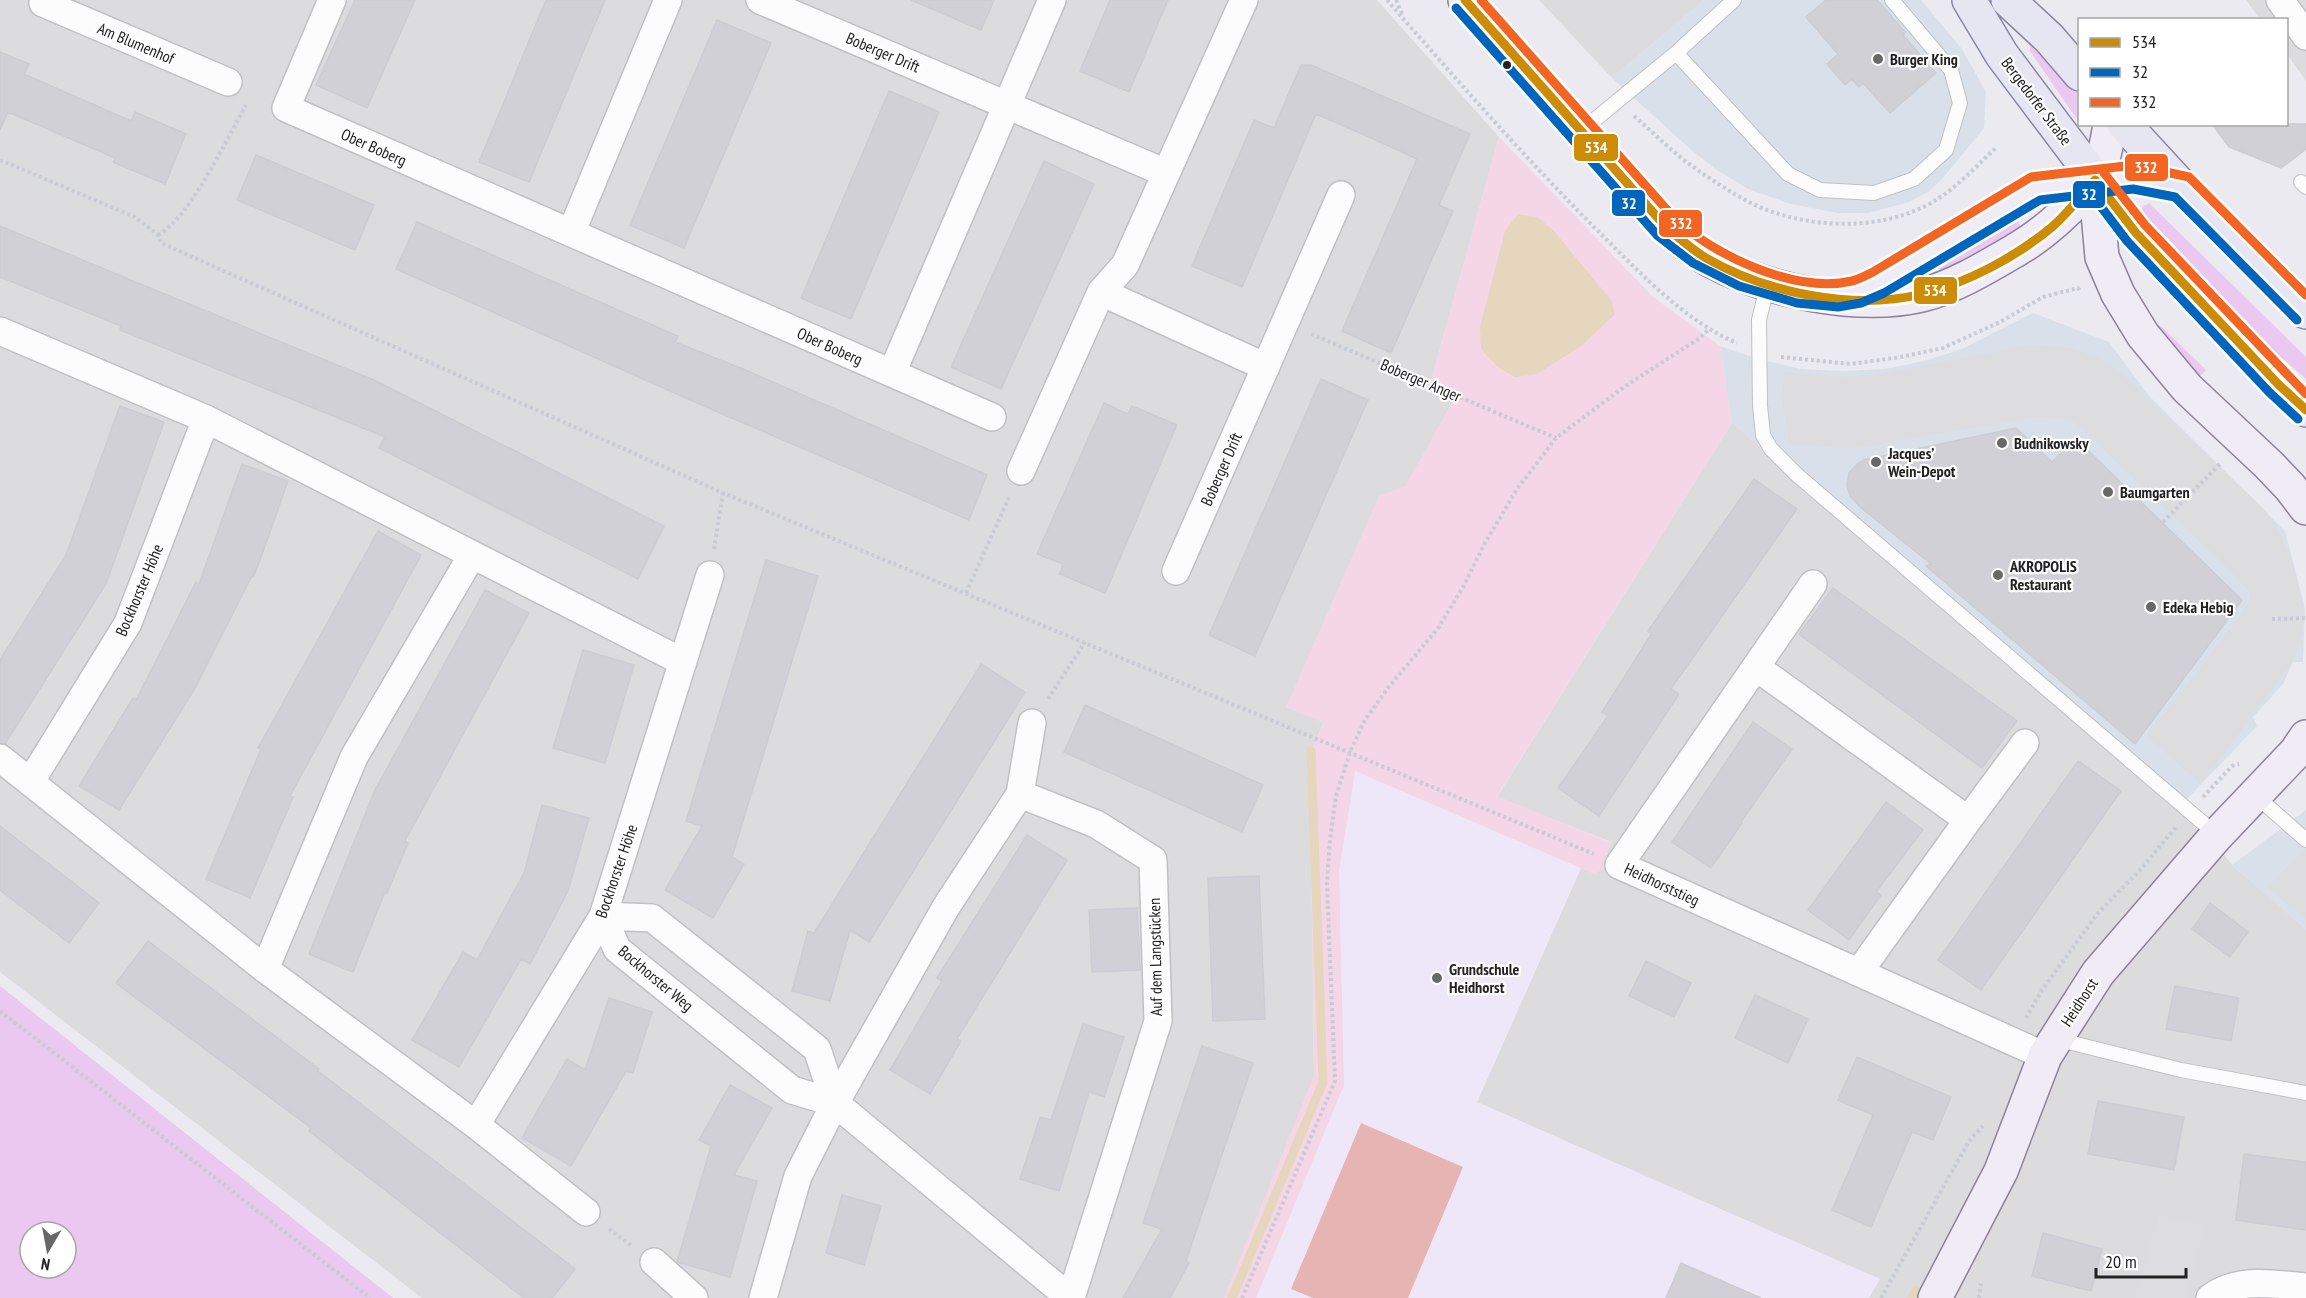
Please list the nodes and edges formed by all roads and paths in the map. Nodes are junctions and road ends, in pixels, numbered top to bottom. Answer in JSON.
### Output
{"nodes":[{"id":1,"x":332,"y":0,"type":"edge"},
{"id":2,"x":668,"y":0,"type":"edge"},
{"id":3,"x":760,"y":0,"type":"edge"},
{"id":4,"x":1053,"y":0,"type":"edge"},
{"id":5,"x":1244,"y":0,"type":"edge"},
{"id":6,"x":1387,"y":0,"type":"edge"},
{"id":7,"x":1396,"y":0,"type":"edge"},
{"id":8,"x":1465,"y":0,"type":"edge"},
{"id":9,"x":1734,"y":0,"type":"edge"},
{"id":10,"x":1892,"y":0,"type":"edge"},
{"id":11,"x":1969,"y":0,"type":"edge"},
{"id":12,"x":2008,"y":0,"type":"edge"},
{"id":13,"x":2280,"y":0,"type":"edge"},
{"id":14,"x":42,"y":1,"type":"edge"},
{"id":15,"x":2306,"y":36,"type":"edge"},
{"id":16,"x":1676,"y":53,"type":"junction"},
{"id":17,"x":2078,"y":73,"type":"edge"},
{"id":18,"x":228,"y":82,"type":"dead end"},
{"id":19,"x":247,"y":103,"type":"dead end"},
{"id":20,"x":1006,"y":105,"type":"junction"},
{"id":21,"x":2110,"y":126,"type":"edge"},
{"id":22,"x":2126,"y":126,"type":"edge"},
{"id":23,"x":1580,"y":132,"type":"junction"},
{"id":24,"x":0,"y":160,"type":"edge"},
{"id":25,"x":1166,"y":173,"type":"junction"},
{"id":26,"x":2095,"y":180,"type":"junction"},
{"id":27,"x":2181,"y":186,"type":"junction"},
{"id":28,"x":1341,"y":195,"type":"dead end"},
{"id":29,"x":571,"y":233,"type":"junction"},
{"id":30,"x":158,"y":235,"type":"junction"},
{"id":31,"x":1768,"y":283,"type":"junction"},
{"id":32,"x":1101,"y":292,"type":"junction"},
{"id":33,"x":1827,"y":296,"type":"junction"},
{"id":34,"x":2306,"y":312,"type":"edge"},
{"id":35,"x":1285,"y":323,"type":"junction"},
{"id":36,"x":1709,"y":329,"type":"dead end"},
{"id":37,"x":0,"y":331,"type":"edge"},
{"id":38,"x":1266,"y":367,"type":"junction"},
{"id":39,"x":892,"y":373,"type":"junction"},
{"id":40,"x":2306,"y":410,"type":"edge"},
{"id":41,"x":992,"y":417,"type":"dead end"},
{"id":42,"x":206,"y":419,"type":"junction"},
{"id":43,"x":1557,"y":438,"type":"junction"},
{"id":44,"x":2244,"y":440,"type":"junction"},
{"id":45,"x":1022,"y":471,"type":"joint"},
{"id":46,"x":723,"y":493,"type":"junction"},
{"id":47,"x":2306,"y":508,"type":"edge"},
{"id":48,"x":2163,"y":522,"type":"dead end"},
{"id":49,"x":472,"y":555,"type":"junction"},
{"id":50,"x":1176,"y":571,"type":"dead end"},
{"id":51,"x":710,"y":575,"type":"joint"},
{"id":52,"x":1813,"y":584,"type":"dead end"},
{"id":53,"x":966,"y":593,"type":"junction"},
{"id":54,"x":2306,"y":618,"type":"edge"},
{"id":55,"x":2272,"y":620,"type":"dead end"},
{"id":56,"x":1085,"y":642,"type":"junction"},
{"id":57,"x":683,"y":662,"type":"junction"},
{"id":58,"x":1756,"y":667,"type":"junction"},
{"id":59,"x":1032,"y":723,"type":"joint"},
{"id":60,"x":2025,"y":743,"type":"dead end"},
{"id":61,"x":2302,"y":745,"type":"edge"},
{"id":62,"x":1350,"y":752,"type":"junction"},
{"id":63,"x":0,"y":758,"type":"edge"},
{"id":64,"x":31,"y":781,"type":"junction"},
{"id":65,"x":1020,"y":794,"type":"junction"},
{"id":66,"x":2255,"y":795,"type":"junction"},
{"id":67,"x":1968,"y":820,"type":"junction"},
{"id":68,"x":2217,"y":835,"type":"junction"},
{"id":69,"x":2306,"y":840,"type":"edge"},
{"id":70,"x":1618,"y":865,"type":"junction"},
{"id":71,"x":603,"y":916,"type":"junction"},
{"id":72,"x":265,"y":969,"type":"junction"},
{"id":73,"x":1859,"y":972,"type":"junction"},
{"id":74,"x":0,"y":1011,"type":"edge"},
{"id":75,"x":2050,"y":1047,"type":"junction"},
{"id":76,"x":2306,"y":1093,"type":"edge"},
{"id":77,"x":835,"y":1103,"type":"junction"},
{"id":78,"x":1988,"y":1119,"type":"dead end"},
{"id":79,"x":476,"y":1125,"type":"junction"},
{"id":80,"x":586,"y":1212,"type":"joint"},
{"id":81,"x":654,"y":1262,"type":"joint"},
{"id":82,"x":2306,"y":1287,"type":"edge"},
{"id":83,"x":370,"y":1298,"type":"edge"},
{"id":84,"x":694,"y":1298,"type":"edge"},
{"id":85,"x":763,"y":1298,"type":"edge"},
{"id":86,"x":1070,"y":1298,"type":"edge"},
{"id":87,"x":1242,"y":1298,"type":"edge"},
{"id":88,"x":1881,"y":1298,"type":"edge"},
{"id":89,"x":1935,"y":1298,"type":"edge"},
{"id":90,"x":2210,"y":1298,"type":"edge"}],
"edges":[{"from":1,"to":29,"type":"street","name":"Ober Boberg"},
{"from":2,"to":29,"type":"street"},
{"from":3,"to":20,"type":"street","name":"Boberger Drift"},
{"from":4,"to":20,"type":"street"},
{"from":5,"to":25,"type":"street"},
{"from":6,"to":7,"type":"path"},
{"from":8,"to":23,"type":"main road"},
{"from":9,"to":16,"type":"lane"},
{"from":10,"to":16,"type":"lane"},
{"from":11,"to":26,"type":"main road","name":"Bergedorfer Straße"},
{"from":12,"to":17,"type":"main road"},
{"from":13,"to":15,"type":"street"},
{"from":14,"to":18,"type":"street","name":"Am Blumenhof"},
{"from":16,"to":23,"type":"lane"},
{"from":19,"to":30,"type":"path"},
{"from":20,"to":25,"type":"street","name":"Boberger Drift"},
{"from":20,"to":39,"type":"street"},
{"from":21,"to":26,"type":"main road"},
{"from":22,"to":27,"type":"main road"},
{"from":23,"to":31,"type":"main road"},
{"from":24,"to":30,"type":"path"},
{"from":25,"to":32,"type":"street"},
{"from":26,"to":27,"type":"main road"},
{"from":26,"to":33,"type":"main road"},
{"from":26,"to":33,"type":"main road"},
{"from":26,"to":40,"type":"main road","name":"Bergedorfer Straße"},
{"from":26,"to":44,"type":"main road"},
{"from":27,"to":34,"type":"main road"},
{"from":28,"to":35,"type":"street","name":"Boberger Drift"},
{"from":29,"to":39,"type":"street","name":"Ober Boberg"},
{"from":30,"to":46,"type":"path"},
{"from":31,"to":33,"type":"main road"},
{"from":31,"to":68,"type":"lane"},
{"from":32,"to":38,"type":"street"},
{"from":32,"to":45,"type":"street"},
{"from":35,"to":38,"type":"street","name":"Boberger Drift"},
{"from":35,"to":43,"type":"path","name":"Boberger Anger"},
{"from":36,"to":43,"type":"path"},
{"from":37,"to":42,"type":"street"},
{"from":38,"to":50,"type":"street","name":"Boberger Drift"},
{"from":39,"to":41,"type":"street","name":"Ober Boberg"},
{"from":42,"to":49,"type":"street"},
{"from":42,"to":64,"type":"street","name":"Bockhorster Höhe"},
{"from":43,"to":62,"type":"path"},
{"from":44,"to":47,"type":"main road"},
{"from":44,"to":48,"type":"path"},
{"from":45,"to":53,"type":"path"},
{"from":46,"to":51,"type":"path"},
{"from":46,"to":53,"type":"path"},
{"from":49,"to":57,"type":"street"},
{"from":49,"to":72,"type":"street"},
{"from":51,"to":57,"type":"street","name":"Bockhorster Höhe"},
{"from":52,"to":58,"type":"street","name":"Heidhorststieg"},
{"from":53,"to":56,"type":"path"},
{"from":54,"to":55,"type":"path"},
{"from":56,"to":59,"type":"path"},
{"from":56,"to":62,"type":"path"},
{"from":57,"to":71,"type":"street","name":"Bockhorster Höhe"},
{"from":58,"to":67,"type":"street"},
{"from":58,"to":70,"type":"street","name":"Heidhorststieg"},
{"from":59,"to":65,"type":"street"},
{"from":60,"to":67,"type":"street"},
{"from":61,"to":66,"type":"main road","name":"Heidhorst"},
{"from":62,"to":70,"type":"path"},
{"from":62,"to":87,"type":"path"},
{"from":63,"to":64,"type":"street"},
{"from":64,"to":72,"type":"street"},
{"from":65,"to":77,"type":"street"},
{"from":65,"to":86,"type":"street","name":"Auf dem Langstücken"},
{"from":66,"to":68,"type":"main road","name":"Heidhorst"},
{"from":66,"to":69,"type":"lane"},
{"from":67,"to":73,"type":"street"},
{"from":68,"to":75,"type":"main road","name":"Heidhorst"},
{"from":70,"to":73,"type":"street","name":"Heidhorststieg"},
{"from":71,"to":77,"type":"street","name":"Bockhorster Weg"},
{"from":71,"to":77,"type":"street","name":"Bockhorster Weg"},
{"from":71,"to":79,"type":"street","name":"Bockhorster Höhe"},
{"from":72,"to":79,"type":"street"},
{"from":73,"to":75,"type":"street","name":"Heidhorststieg"},
{"from":74,"to":83,"type":"path"},
{"from":75,"to":76,"type":"lane"},
{"from":75,"to":89,"type":"main road","name":"Heidhorst"},
{"from":77,"to":85,"type":"street"},
{"from":77,"to":86,"type":"street","name":"Bockhorster Weg"},
{"from":78,"to":88,"type":"path"},
{"from":79,"to":80,"type":"street"},
{"from":80,"to":81,"type":"path"},
{"from":81,"to":84,"type":"street"},
{"from":82,"to":90,"type":"street"}]}
